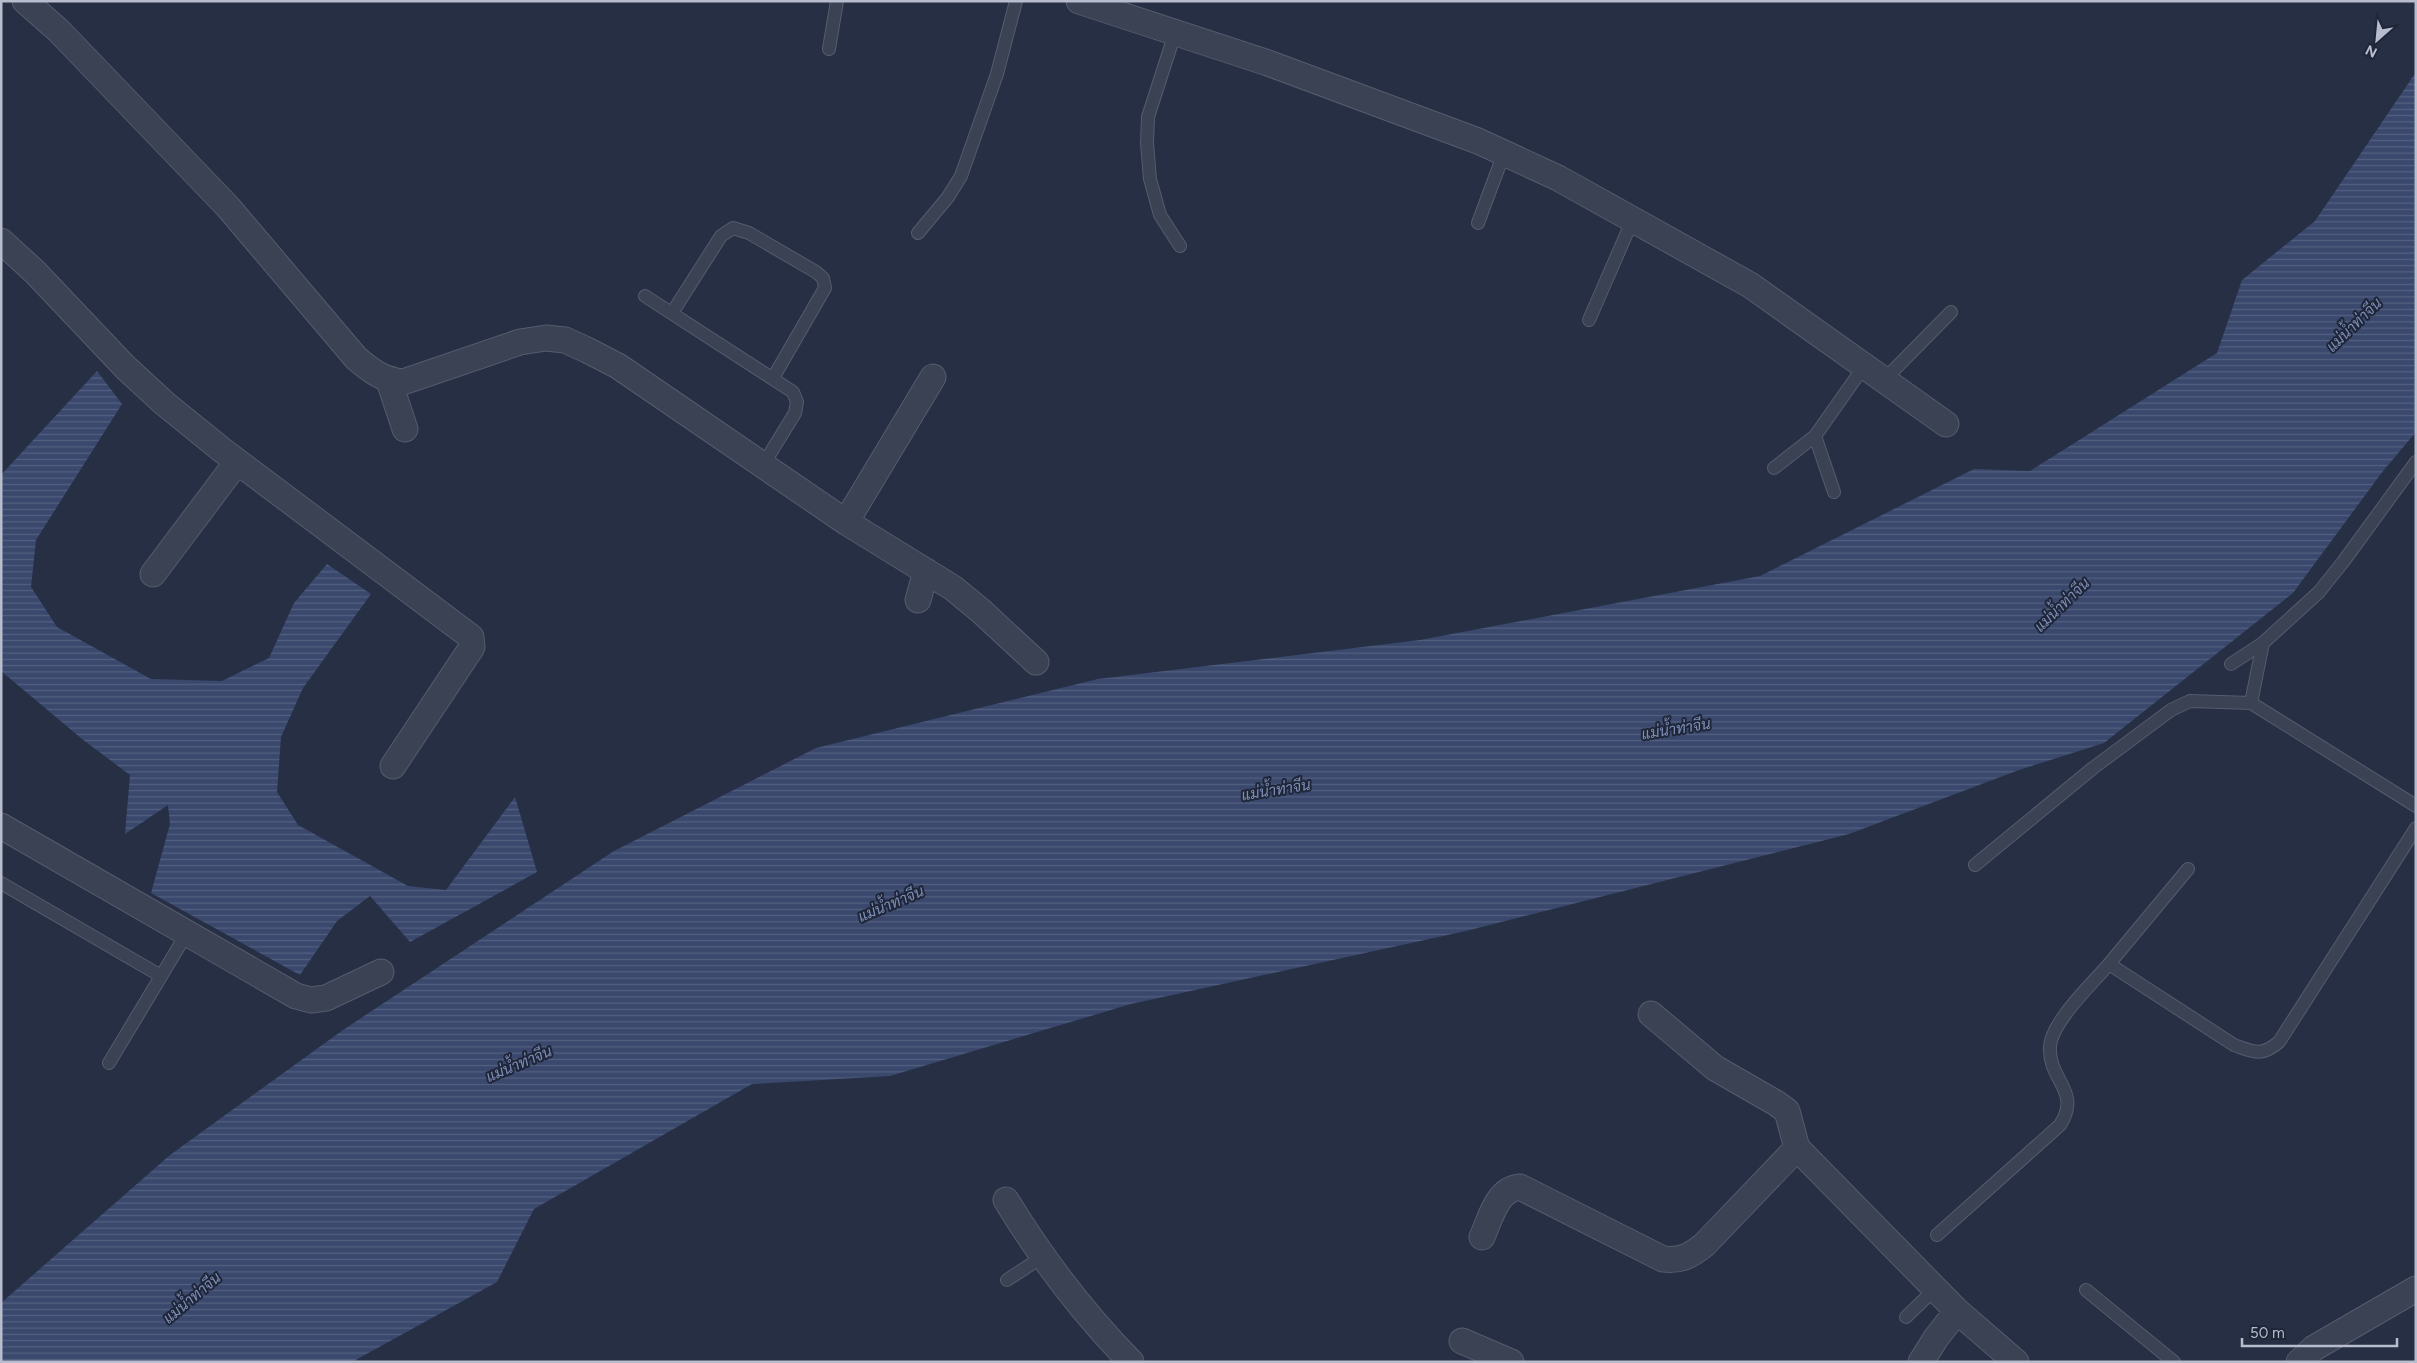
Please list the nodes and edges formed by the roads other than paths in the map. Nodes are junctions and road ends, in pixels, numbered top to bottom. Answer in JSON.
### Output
{"nodes":[{"id":1,"x":25,"y":1,"type":"edge"},
{"id":2,"x":837,"y":1,"type":"edge"},
{"id":3,"x":1016,"y":1,"type":"edge"},
{"id":4,"x":1079,"y":1,"type":"edge"},
{"id":5,"x":1175,"y":32,"type":"junction"},
{"id":6,"x":829,"y":49,"type":"dead end"},
{"id":7,"x":1504,"y":153,"type":"junction"},
{"id":8,"x":1633,"y":219,"type":"junction"},
{"id":9,"x":1478,"y":223,"type":"dead end"},
{"id":10,"x":918,"y":233,"type":"dead end"},
{"id":11,"x":1180,"y":246,"type":"dead end"},
{"id":12,"x":4,"y":250,"type":"edge"},
{"id":13,"x":645,"y":296,"type":"dead end"},
{"id":14,"x":1951,"y":312,"type":"dead end"},
{"id":15,"x":672,"y":313,"type":"junction"},
{"id":16,"x":1589,"y":320,"type":"dead end"},
{"id":17,"x":1865,"y":364,"type":"junction"},
{"id":18,"x":933,"y":377,"type":"dead end"},
{"id":19,"x":773,"y":378,"type":"junction"},
{"id":20,"x":1885,"y":379,"type":"junction"},
{"id":21,"x":389,"y":381,"type":"junction"},
{"id":22,"x":1946,"y":424,"type":"dead end"},
{"id":23,"x":405,"y":429,"type":"dead end"},
{"id":24,"x":1816,"y":436,"type":"junction"},
{"id":25,"x":237,"y":462,"type":"junction"},
{"id":26,"x":2416,"y":462,"type":"edge"},
{"id":27,"x":763,"y":465,"type":"junction"},
{"id":28,"x":1774,"y":468,"type":"dead end"},
{"id":29,"x":1834,"y":492,"type":"dead end"},
{"id":30,"x":846,"y":522,"type":"junction"},
{"id":31,"x":926,"y":571,"type":"junction"},
{"id":32,"x":153,"y":574,"type":"dead end"},
{"id":33,"x":918,"y":600,"type":"dead end"},
{"id":34,"x":2263,"y":643,"type":"junction"},
{"id":35,"x":1036,"y":662,"type":"dead end"},
{"id":36,"x":2231,"y":664,"type":"dead end"},
{"id":37,"x":2251,"y":703,"type":"junction"},
{"id":38,"x":394,"y":766,"type":"dead end"},
{"id":39,"x":2416,"y":806,"type":"edge"},
{"id":40,"x":1,"y":826,"type":"edge"},
{"id":41,"x":2416,"y":828,"type":"edge"},
{"id":42,"x":2412,"y":843,"type":"edge"},
{"id":43,"x":1975,"y":865,"type":"dead end"},
{"id":44,"x":2188,"y":869,"type":"dead end"},
{"id":45,"x":1,"y":883,"type":"edge"},
{"id":46,"x":187,"y":933,"type":"junction"},
{"id":47,"x":2110,"y":964,"type":"junction"},
{"id":48,"x":382,"y":972,"type":"dead end"},
{"id":49,"x":161,"y":976,"type":"junction"},
{"id":50,"x":1651,"y":1014,"type":"dead end"},
{"id":51,"x":109,"y":1063,"type":"dead end"},
{"id":52,"x":1797,"y":1148,"type":"junction"},
{"id":53,"x":1006,"y":1200,"type":"dead end"},
{"id":54,"x":1938,"y":1235,"type":"dead end"},
{"id":55,"x":1482,"y":1236,"type":"dead end"},
{"id":56,"x":1042,"y":1257,"type":"junction"},
{"id":57,"x":1007,"y":1280,"type":"dead end"},
{"id":58,"x":2416,"y":1288,"type":"edge"},
{"id":59,"x":1935,"y":1289,"type":"junction"},
{"id":60,"x":2086,"y":1290,"type":"dead end"},
{"id":61,"x":1958,"y":1311,"type":"junction"},
{"id":62,"x":1906,"y":1316,"type":"dead end"},
{"id":63,"x":1462,"y":1341,"type":"dead end"},
{"id":64,"x":1131,"y":1362,"type":"edge"},
{"id":65,"x":1511,"y":1362,"type":"edge"},
{"id":66,"x":1921,"y":1362,"type":"edge"},
{"id":67,"x":2016,"y":1362,"type":"edge"},
{"id":68,"x":2174,"y":1362,"type":"edge"},
{"id":69,"x":2299,"y":1362,"type":"edge"}],
"edges":[{"from":1,"to":21,"type":"street"},
{"from":2,"to":6,"type":"lane"},
{"from":3,"to":10,"type":"lane"},
{"from":4,"to":5,"type":"street"},
{"from":5,"to":7,"type":"street"},
{"from":5,"to":11,"type":"lane"},
{"from":7,"to":8,"type":"street"},
{"from":7,"to":9,"type":"lane"},
{"from":8,"to":16,"type":"lane"},
{"from":8,"to":17,"type":"street"},
{"from":12,"to":25,"type":"street"},
{"from":13,"to":15,"type":"lane"},
{"from":14,"to":20,"type":"lane"},
{"from":15,"to":19,"type":"lane"},
{"from":15,"to":19,"type":"lane"},
{"from":17,"to":20,"type":"street"},
{"from":17,"to":24,"type":"lane"},
{"from":18,"to":30,"type":"street"},
{"from":19,"to":27,"type":"lane"},
{"from":20,"to":22,"type":"street"},
{"from":21,"to":23,"type":"street"},
{"from":21,"to":27,"type":"street"},
{"from":24,"to":28,"type":"lane"},
{"from":24,"to":29,"type":"lane"},
{"from":25,"to":32,"type":"street"},
{"from":25,"to":38,"type":"street"},
{"from":26,"to":34,"type":"lane"},
{"from":27,"to":30,"type":"street"},
{"from":30,"to":31,"type":"street"},
{"from":31,"to":33,"type":"street"},
{"from":31,"to":35,"type":"street"},
{"from":34,"to":36,"type":"lane"},
{"from":34,"to":37,"type":"lane"},
{"from":37,"to":39,"type":"lane"},
{"from":37,"to":43,"type":"lane"},
{"from":40,"to":46,"type":"street"},
{"from":41,"to":42,"type":"lane"},
{"from":42,"to":47,"type":"lane"},
{"from":44,"to":47,"type":"lane"},
{"from":45,"to":49,"type":"lane"},
{"from":46,"to":48,"type":"street"},
{"from":46,"to":49,"type":"lane"},
{"from":47,"to":54,"type":"lane"},
{"from":49,"to":51,"type":"lane"},
{"from":50,"to":52,"type":"street"},
{"from":52,"to":55,"type":"street"},
{"from":52,"to":59,"type":"street"},
{"from":53,"to":56,"type":"street"},
{"from":56,"to":57,"type":"lane"},
{"from":56,"to":64,"type":"street"},
{"from":58,"to":69,"type":"street"},
{"from":59,"to":61,"type":"street"},
{"from":59,"to":62,"type":"lane"},
{"from":60,"to":68,"type":"lane"},
{"from":61,"to":66,"type":"street"},
{"from":61,"to":67,"type":"street"},
{"from":63,"to":65,"type":"street"}]}
